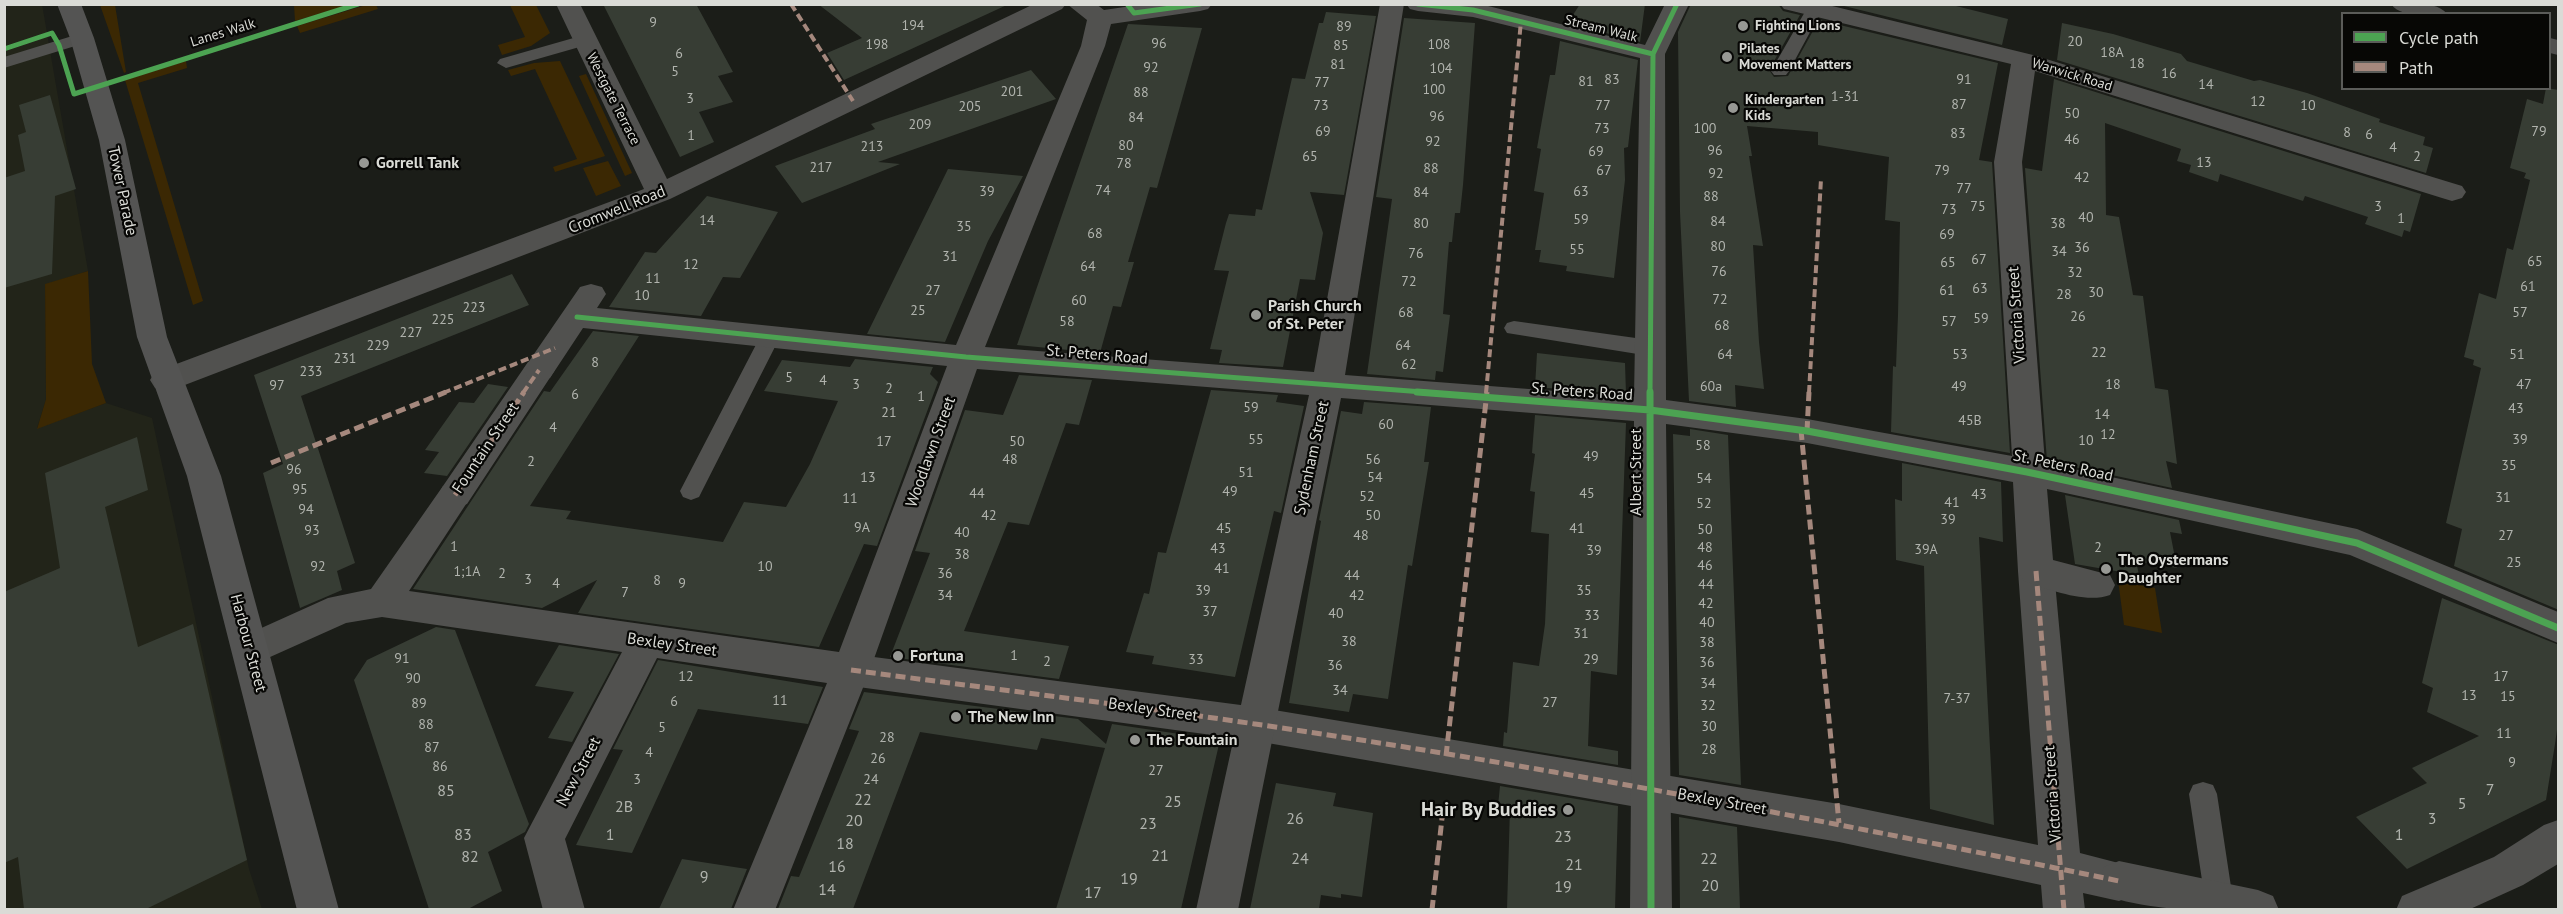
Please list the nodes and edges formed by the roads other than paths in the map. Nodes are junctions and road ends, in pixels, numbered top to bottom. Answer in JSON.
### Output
{"nodes":[{"id":1,"x":69,"y":4,"type":"edge"},
{"id":2,"x":568,"y":4,"type":"edge"},
{"id":3,"x":1054,"y":4,"type":"edge"},
{"id":4,"x":1200,"y":4,"type":"edge"},
{"id":5,"x":1392,"y":4,"type":"edge"},
{"id":6,"x":1418,"y":4,"type":"edge"},
{"id":7,"x":1677,"y":4,"type":"edge"},
{"id":8,"x":2403,"y":4,"type":"edge"},
{"id":9,"x":1803,"y":7,"type":"edge"},
{"id":10,"x":1090,"y":11,"type":"edge"},
{"id":11,"x":2429,"y":12,"type":"edge"},
{"id":12,"x":82,"y":38,"type":"junction"},
{"id":13,"x":584,"y":40,"type":"junction"},
{"id":14,"x":1653,"y":54,"type":"junction"},
{"id":15,"x":2024,"y":60,"type":"junction"},
{"id":16,"x":4,"y":63,"type":"edge"},
{"id":17,"x":506,"y":63,"type":"dead end"},
{"id":18,"x":1780,"y":70,"type":"dead end"},
{"id":19,"x":2348,"y":159,"type":"junction"},
{"id":20,"x":2339,"y":186,"type":"dead end"},
{"id":21,"x":2452,"y":192,"type":"dead end"},
{"id":22,"x":660,"y":193,"type":"junction"},
{"id":23,"x":584,"y":305,"type":"joint"},
{"id":24,"x":1514,"y":328,"type":"dead end"},
{"id":25,"x":771,"y":335,"type":"junction"},
{"id":26,"x":1650,"y":348,"type":"junction"},
{"id":27,"x":966,"y":357,"type":"junction"},
{"id":28,"x":166,"y":380,"type":"junction"},
{"id":29,"x":1327,"y":387,"type":"junction"},
{"id":30,"x":1650,"y":410,"type":"junction"},
{"id":31,"x":2027,"y":472,"type":"junction"},
{"id":32,"x":691,"y":491,"type":"dead end"},
{"id":33,"x":2036,"y":571,"type":"junction"},
{"id":34,"x":2097,"y":585,"type":"dead end"},
{"id":35,"x":382,"y":602,"type":"junction"},
{"id":36,"x":2559,"y":628,"type":"edge"},
{"id":37,"x":648,"y":641,"type":"junction"},
{"id":38,"x":250,"y":650,"type":"junction"},
{"id":39,"x":851,"y":670,"type":"junction"},
{"id":40,"x":1256,"y":724,"type":"junction"},
{"id":41,"x":1650,"y":789,"type":"junction"},
{"id":42,"x":2203,"y":794,"type":"dead end"},
{"id":43,"x":2555,"y":849,"type":"edge"},
{"id":44,"x":2059,"y":870,"type":"junction"},
{"id":45,"x":2239,"y":905,"type":"edge"},
{"id":46,"x":318,"y":909,"type":"edge"},
{"id":47,"x":564,"y":909,"type":"edge"},
{"id":48,"x":754,"y":909,"type":"edge"},
{"id":49,"x":1217,"y":909,"type":"edge"},
{"id":50,"x":1651,"y":909,"type":"edge"},
{"id":51,"x":2064,"y":909,"type":"edge"},
{"id":52,"x":2417,"y":909,"type":"edge"}],
"edges":[{"from":1,"to":12,"type":"main road","name":"Tower Parade"},
{"from":2,"to":13,"type":"street","name":"Westgate Terrace"},
{"from":3,"to":22,"type":"street","name":"Cromwell Road"},
{"from":4,"to":10,"type":"street"},
{"from":5,"to":29,"type":"street","name":"Sydenham Street"},
{"from":6,"to":14,"type":"street","name":"Stream Walk"},
{"from":7,"to":14,"type":"street","name":"Albert Street"},
{"from":8,"to":11,"type":"street"},
{"from":9,"to":15,"type":"street","name":"Warwick Road"},
{"from":9,"to":18,"type":"lane"},
{"from":10,"to":27,"type":"street","name":"Woodlawn Street"},
{"from":12,"to":16,"type":"lane"},
{"from":12,"to":28,"type":"main road","name":"Tower Parade"},
{"from":13,"to":17,"type":"lane"},
{"from":13,"to":22,"type":"street","name":"Westgate Terrace"},
{"from":14,"to":26,"type":"street","name":"Albert Street"},
{"from":15,"to":19,"type":"street","name":"Warwick Road"},
{"from":15,"to":31,"type":"street","name":"Victoria Street"},
{"from":19,"to":20,"type":"street"},
{"from":19,"to":21,"type":"street","name":"Warwick Road"},
{"from":22,"to":28,"type":"street","name":"Cromwell Road"},
{"from":23,"to":25,"type":"street","name":"St. Peters Road"},
{"from":23,"to":35,"type":"street","name":"Fountain Street"},
{"from":24,"to":26,"type":"lane"},
{"from":25,"to":27,"type":"street","name":"St. Peters Road"},
{"from":25,"to":32,"type":"lane"},
{"from":26,"to":30,"type":"street","name":"Albert Street"},
{"from":27,"to":29,"type":"street","name":"St. Peters Road"},
{"from":27,"to":39,"type":"street","name":"Woodlawn Street"},
{"from":28,"to":38,"type":"main road","name":"Harbour Street"},
{"from":29,"to":30,"type":"street","name":"St. Peters Road"},
{"from":29,"to":40,"type":"street","name":"Sydenham Street"},
{"from":30,"to":31,"type":"street","name":"St. Peters Road"},
{"from":30,"to":41,"type":"street","name":"Albert Street"},
{"from":31,"to":33,"type":"street","name":"Victoria Street"},
{"from":31,"to":36,"type":"street","name":"St. Peters Road"},
{"from":33,"to":34,"type":"street"},
{"from":33,"to":44,"type":"street","name":"Victoria Street"},
{"from":35,"to":37,"type":"street","name":"Bexley Street"},
{"from":35,"to":38,"type":"street","name":"Bexley Street"},
{"from":37,"to":39,"type":"street","name":"Bexley Street"},
{"from":37,"to":47,"type":"street","name":"New Street"},
{"from":38,"to":46,"type":"main road","name":"Harbour Street"},
{"from":39,"to":40,"type":"street","name":"Bexley Street"},
{"from":39,"to":48,"type":"street","name":"Woodlawn Street"},
{"from":40,"to":41,"type":"street","name":"Bexley Street"},
{"from":40,"to":49,"type":"street","name":"Sydenham Street"},
{"from":41,"to":44,"type":"street","name":"Bexley Street"},
{"from":41,"to":50,"type":"street","name":"Albert Street"},
{"from":42,"to":45,"type":"lane"},
{"from":43,"to":52,"type":"street"},
{"from":44,"to":45,"type":"street","name":"Bexley Street"},
{"from":44,"to":51,"type":"street","name":"Victoria Street"}]}
